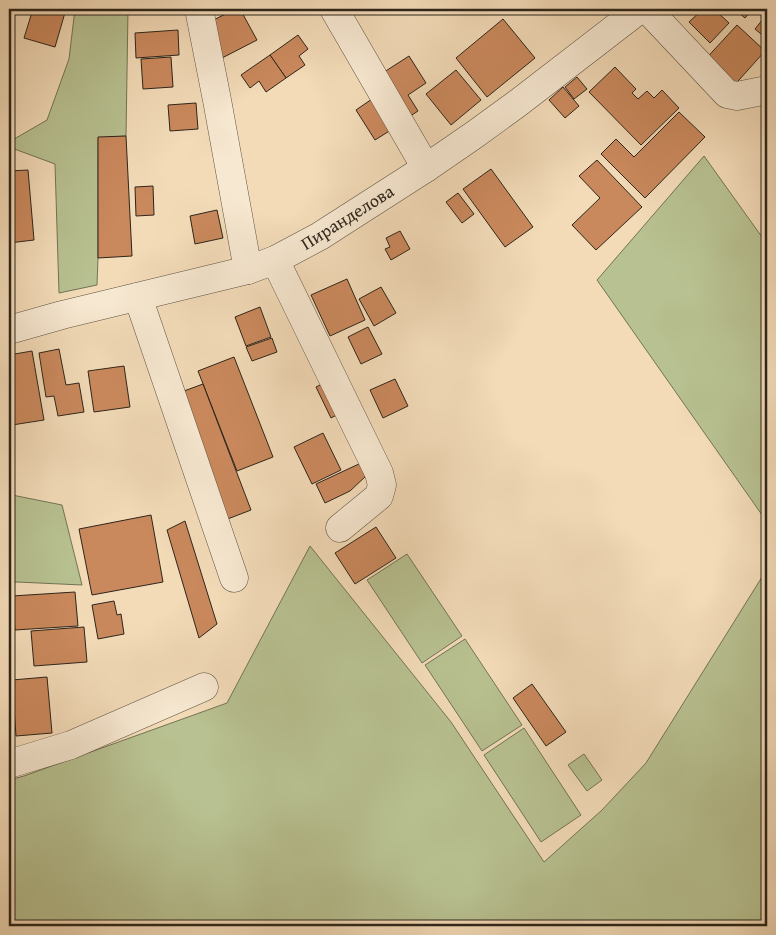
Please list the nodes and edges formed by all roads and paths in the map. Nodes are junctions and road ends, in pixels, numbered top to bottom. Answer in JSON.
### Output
{"nodes":[{"id":1,"x":199,"y":9,"type":"edge"},
{"id":2,"x":334,"y":9,"type":"edge"},
{"id":3,"x":640,"y":9,"type":"edge"},
{"id":4,"x":647,"y":9,"type":"edge"},
{"id":5,"x":767,"y":90,"type":"edge"},
{"id":6,"x":426,"y":168,"type":"junction"},
{"id":7,"x":275,"y":260,"type":"junction"},
{"id":8,"x":248,"y":270,"type":"junction"},
{"id":9,"x":138,"y":297,"type":"junction"},
{"id":10,"x":9,"y":330,"type":"edge"},
{"id":11,"x":340,"y":528,"type":"dead end"},
{"id":12,"x":234,"y":578,"type":"dead end"},
{"id":13,"x":204,"y":687,"type":"dead end"},
{"id":14,"x":9,"y":764,"type":"edge"}],
"edges":[{"from":1,"to":8,"type":"street"},
{"from":2,"to":6,"type":"street"},
{"from":3,"to":6,"type":"street","name":"Пиранделова"},
{"from":4,"to":5,"type":"street"},
{"from":6,"to":7,"type":"street","name":"Пиранделова"},
{"from":7,"to":8,"type":"street","name":"Пиранделова"},
{"from":7,"to":11,"type":"street"},
{"from":8,"to":9,"type":"street","name":"Пиранделова"},
{"from":9,"to":10,"type":"street","name":"Пиранделова"},
{"from":9,"to":12,"type":"street"},
{"from":13,"to":14,"type":"street"}]}
